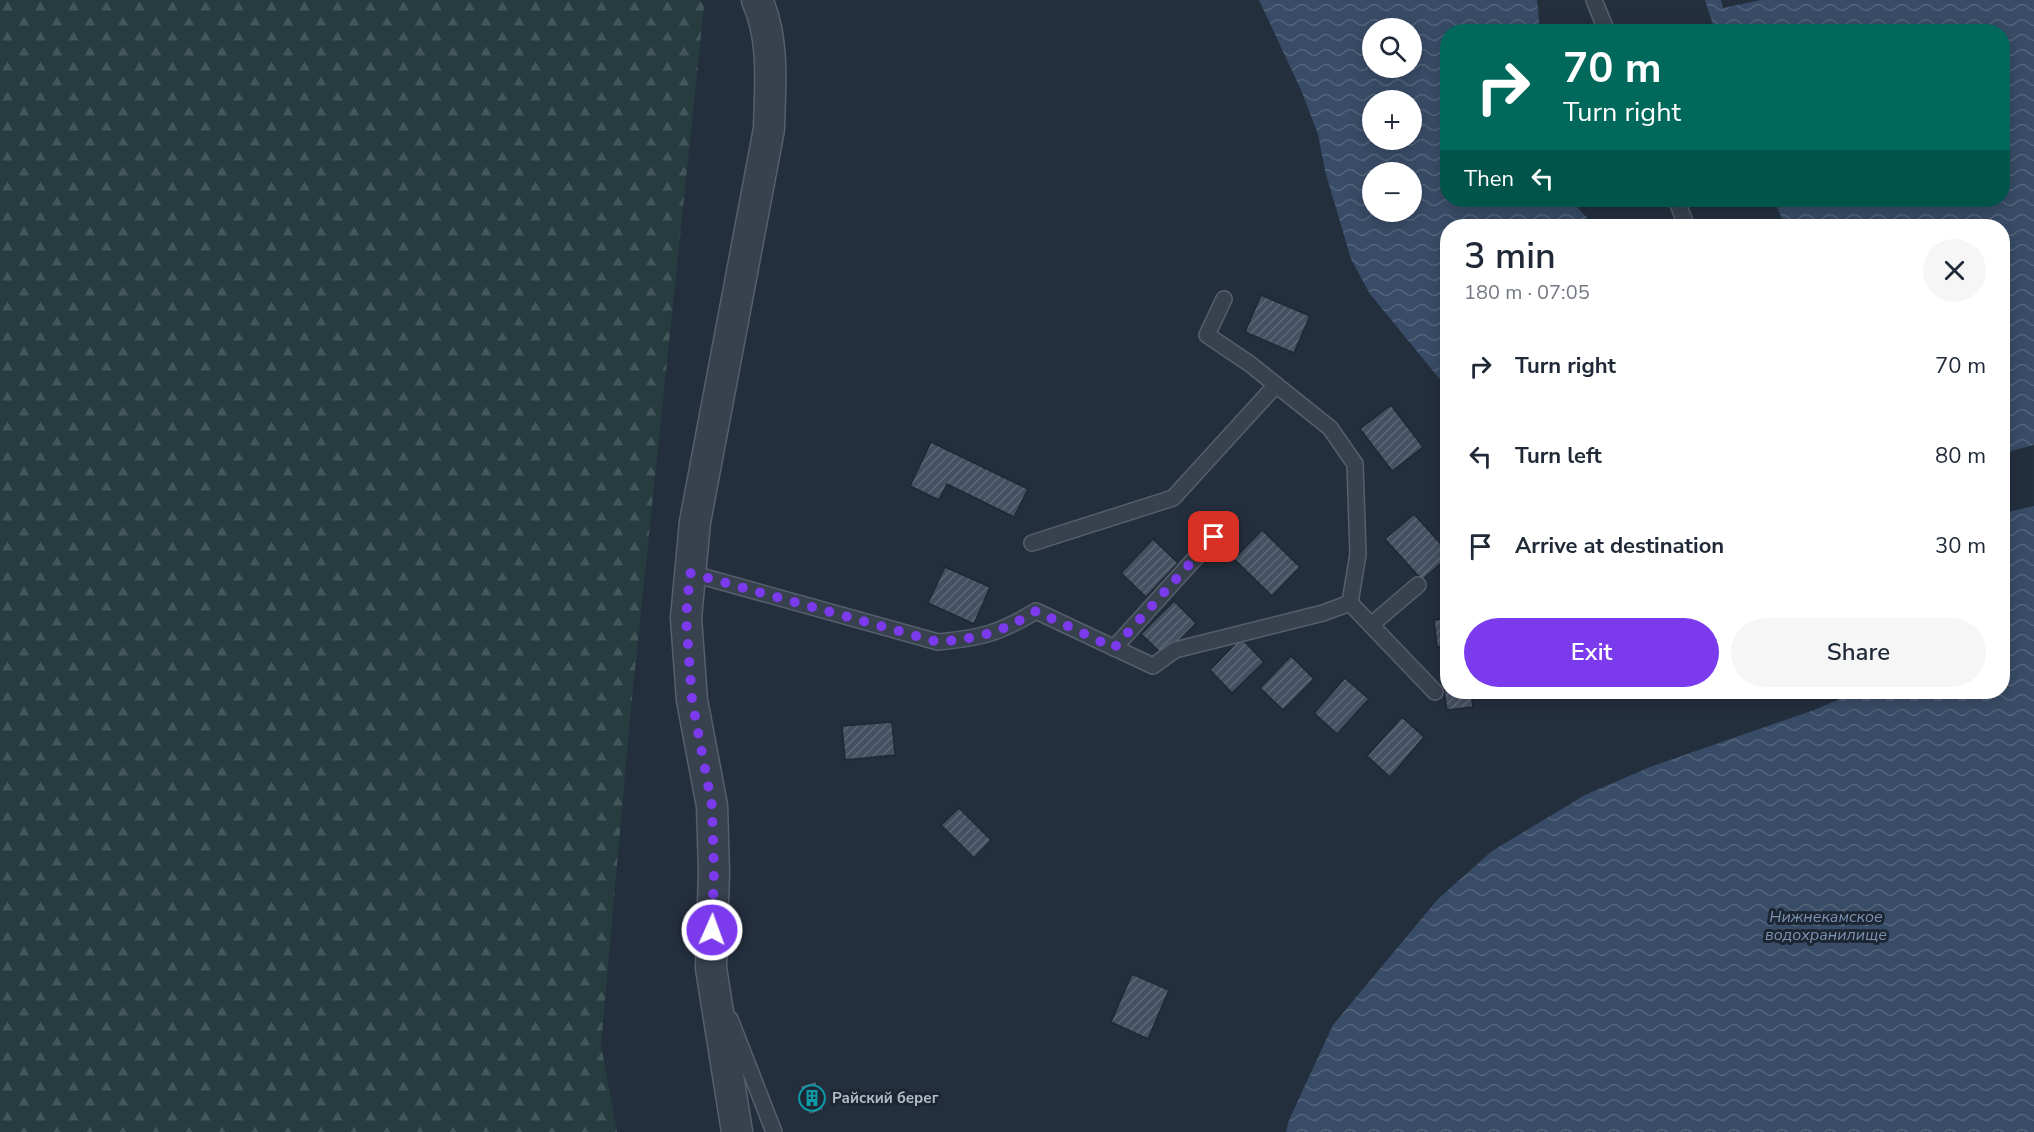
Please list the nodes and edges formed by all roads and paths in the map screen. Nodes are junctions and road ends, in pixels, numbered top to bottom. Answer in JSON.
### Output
{"nodes":[{"id":1,"x":757,"y":0,"type":"edge"},
{"id":2,"x":1594,"y":0,"type":"edge"},
{"id":3,"x":1604,"y":24,"type":"edge"},
{"id":4,"x":1224,"y":299,"type":"dead end"},
{"id":5,"x":1276,"y":385,"type":"junction"},
{"id":6,"x":1228,"y":522,"type":"dead end"},
{"id":7,"x":1032,"y":543,"type":"dead end"},
{"id":8,"x":690,"y":573,"type":"junction"},
{"id":9,"x":1418,"y":585,"type":"dead end"},
{"id":10,"x":1350,"y":603,"type":"junction"},
{"id":11,"x":1371,"y":625,"type":"junction"},
{"id":12,"x":1114,"y":648,"type":"junction"},
{"id":13,"x":1435,"y":692,"type":"dead end"},
{"id":14,"x":711,"y":968,"type":"junction"},
{"id":15,"x":737,"y":1132,"type":"edge"},
{"id":16,"x":774,"y":1132,"type":"edge"}],
"edges":[{"from":1,"to":8,"type":"street"},
{"from":2,"to":3,"type":"lane"},
{"from":4,"to":5,"type":"lane"},
{"from":5,"to":7,"type":"lane"},
{"from":5,"to":10,"type":"lane"},
{"from":6,"to":12,"type":"lane"},
{"from":8,"to":12,"type":"lane"},
{"from":8,"to":14,"type":"street"},
{"from":9,"to":11,"type":"lane"},
{"from":10,"to":11,"type":"lane"},
{"from":10,"to":12,"type":"lane"},
{"from":11,"to":13,"type":"lane"},
{"from":14,"to":15,"type":"street"},
{"from":14,"to":16,"type":"lane"}]}
